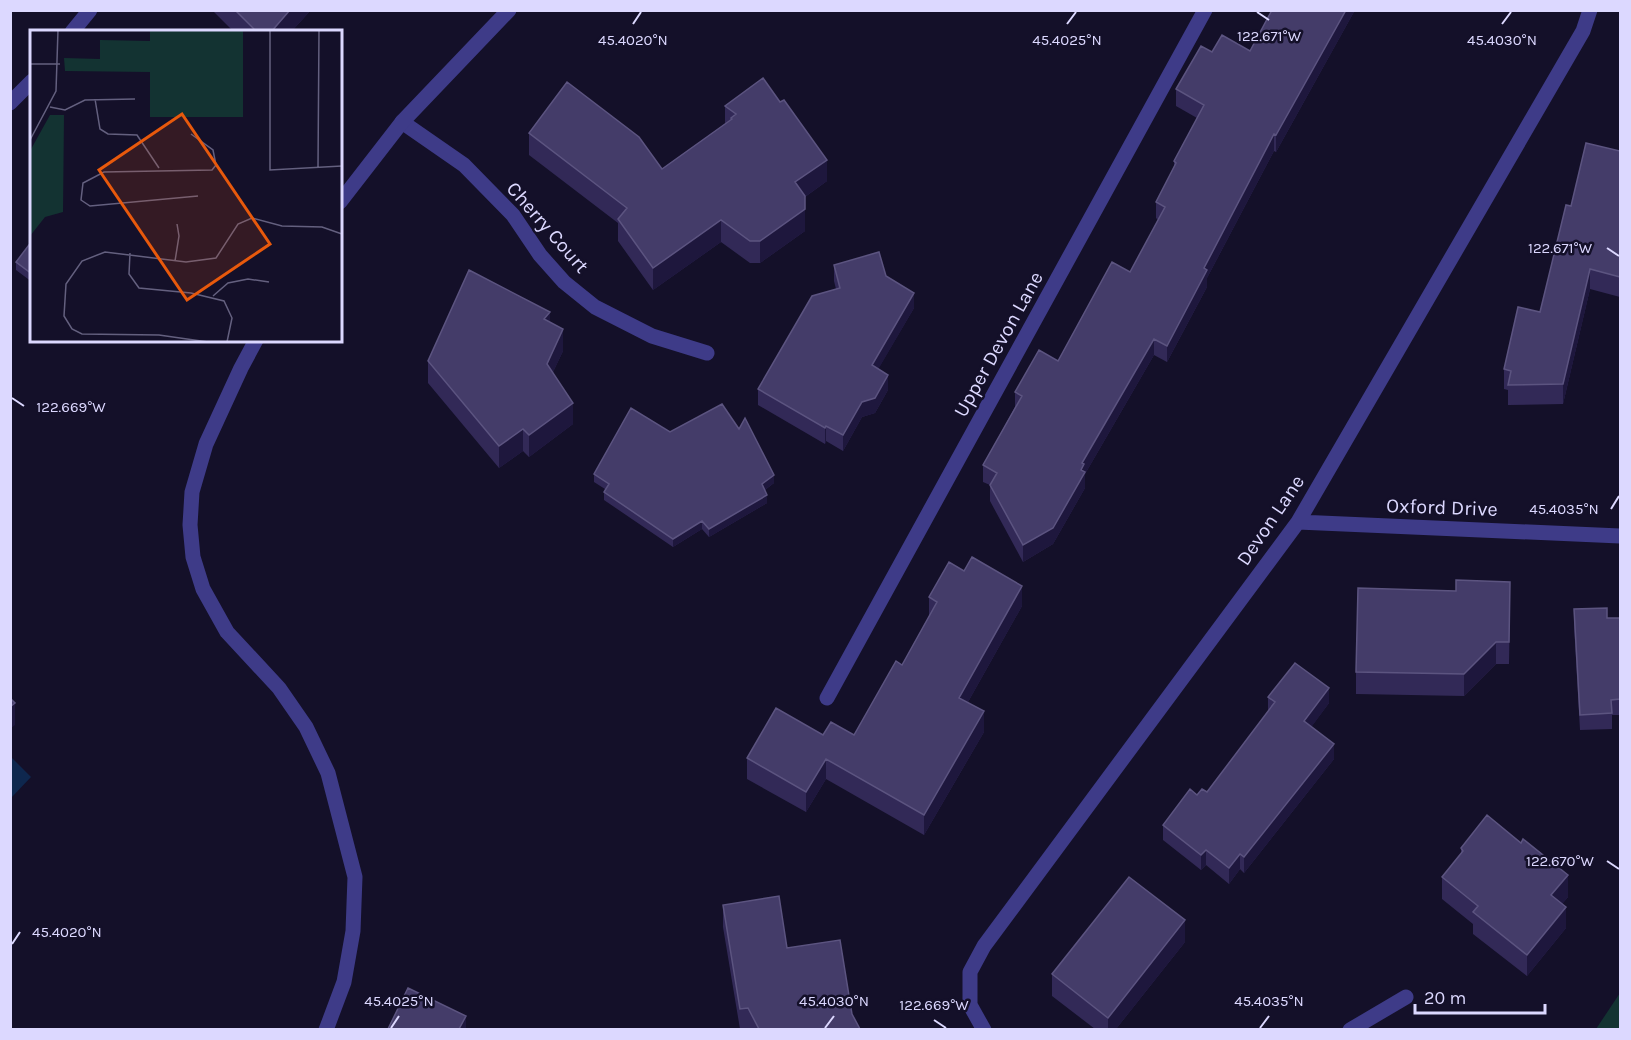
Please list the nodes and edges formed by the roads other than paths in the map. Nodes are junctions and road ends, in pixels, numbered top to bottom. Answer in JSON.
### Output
{"nodes":[{"id":1,"x":90,"y":10,"type":"edge"},
{"id":2,"x":509,"y":10,"type":"edge"},
{"id":3,"x":1205,"y":10,"type":"edge"},
{"id":4,"x":1590,"y":10,"type":"edge"},
{"id":5,"x":74,"y":30,"type":"edge"},
{"id":6,"x":30,"y":83,"type":"edge"},
{"id":7,"x":10,"y":103,"type":"edge"},
{"id":8,"x":402,"y":122,"type":"junction"},
{"id":9,"x":342,"y":199,"type":"edge"},
{"id":10,"x":255,"y":342,"type":"edge"},
{"id":11,"x":707,"y":352,"type":"dead end"},
{"id":12,"x":1298,"y":522,"type":"junction"},
{"id":13,"x":1620,"y":536,"type":"edge"},
{"id":14,"x":827,"y":698,"type":"dead end"},
{"id":15,"x":1406,"y":997,"type":"dead end"},
{"id":16,"x":326,"y":1029,"type":"edge"},
{"id":17,"x":984,"y":1029,"type":"edge"},
{"id":18,"x":1350,"y":1029,"type":"edge"}],
"edges":[{"from":1,"to":5,"type":"street"},
{"from":2,"to":8,"type":"street"},
{"from":3,"to":14,"type":"street","name":"Upper Devon Lane"},
{"from":4,"to":12,"type":"street","name":"Devon Lane"},
{"from":6,"to":7,"type":"street"},
{"from":8,"to":9,"type":"street"},
{"from":8,"to":11,"type":"street","name":"Cherry Court"},
{"from":10,"to":16,"type":"street"},
{"from":12,"to":13,"type":"street","name":"Oxford Drive"},
{"from":12,"to":17,"type":"street","name":"Devon Lane"},
{"from":15,"to":18,"type":"street"}]}
